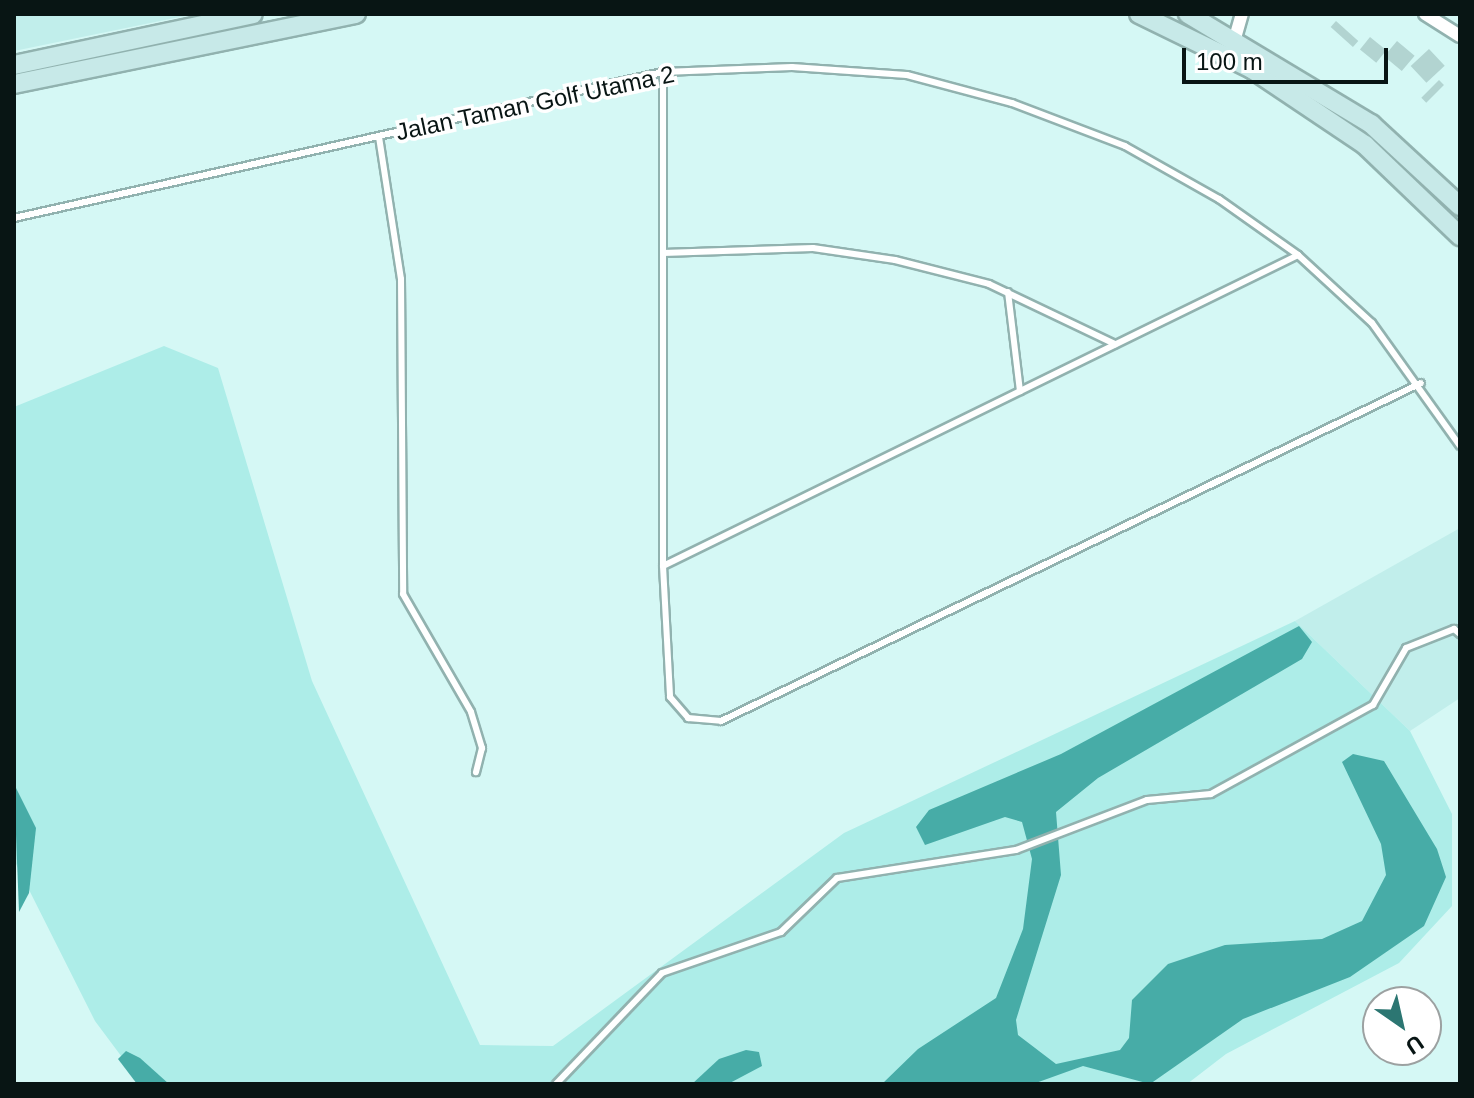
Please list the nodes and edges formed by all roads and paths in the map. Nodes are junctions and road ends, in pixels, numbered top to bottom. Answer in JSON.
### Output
{"nodes":[{"id":1,"x":253,"y":14,"type":"edge"},
{"id":2,"x":356,"y":14,"type":"edge"},
{"id":3,"x":1139,"y":14,"type":"edge"},
{"id":4,"x":1188,"y":14,"type":"edge"},
{"id":5,"x":1242,"y":14,"type":"edge"},
{"id":6,"x":1425,"y":14,"type":"edge"},
{"id":7,"x":1460,"y":36,"type":"edge"},
{"id":8,"x":1235,"y":38,"type":"junction"},
{"id":9,"x":14,"y":65,"type":"edge"},
{"id":10,"x":663,"y":72,"type":"junction"},
{"id":11,"x":14,"y":84,"type":"edge"},
{"id":12,"x":379,"y":137,"type":"junction"},
{"id":13,"x":1460,"y":206,"type":"edge"},
{"id":14,"x":14,"y":218,"type":"edge"},
{"id":15,"x":1460,"y":236,"type":"edge"},
{"id":16,"x":663,"y":253,"type":"junction"},
{"id":17,"x":1298,"y":255,"type":"junction"},
{"id":18,"x":1008,"y":292,"type":"junction"},
{"id":19,"x":1115,"y":344,"type":"junction"},
{"id":20,"x":1421,"y":383,"type":"junction"},
{"id":21,"x":1020,"y":391,"type":"junction"},
{"id":22,"x":1460,"y":446,"type":"edge"},
{"id":23,"x":663,"y":566,"type":"junction"},
{"id":24,"x":1460,"y":634,"type":"edge"},
{"id":25,"x":476,"y":772,"type":"dead end"},
{"id":26,"x":556,"y":1084,"type":"edge"}],
"edges":[{"from":1,"to":9,"type":"main road"},
{"from":2,"to":11,"type":"main road"},
{"from":3,"to":15,"type":"main road"},
{"from":4,"to":8,"type":"main road"},
{"from":5,"to":8,"type":"street"},
{"from":6,"to":7,"type":"street"},
{"from":8,"to":13,"type":"main road"},
{"from":10,"to":12,"type":"lane","name":"Jalan Taman Golf Utama 2"},
{"from":10,"to":16,"type":"lane"},
{"from":10,"to":17,"type":"lane","name":"Jalan Taman Golf Utama 2"},
{"from":12,"to":14,"type":"lane","name":"Jalan Taman Golf Utama 2"},
{"from":12,"to":25,"type":"lane"},
{"from":16,"to":18,"type":"lane"},
{"from":16,"to":23,"type":"lane"},
{"from":17,"to":19,"type":"lane"},
{"from":17,"to":20,"type":"lane","name":"Jalan Taman Golf Utama 2"},
{"from":18,"to":19,"type":"lane"},
{"from":18,"to":21,"type":"lane"},
{"from":19,"to":21,"type":"lane"},
{"from":20,"to":22,"type":"lane","name":"Jalan Taman Golf Utama 2"},
{"from":20,"to":23,"type":"lane"},
{"from":21,"to":23,"type":"lane"},
{"from":24,"to":26,"type":"lane"}]}
